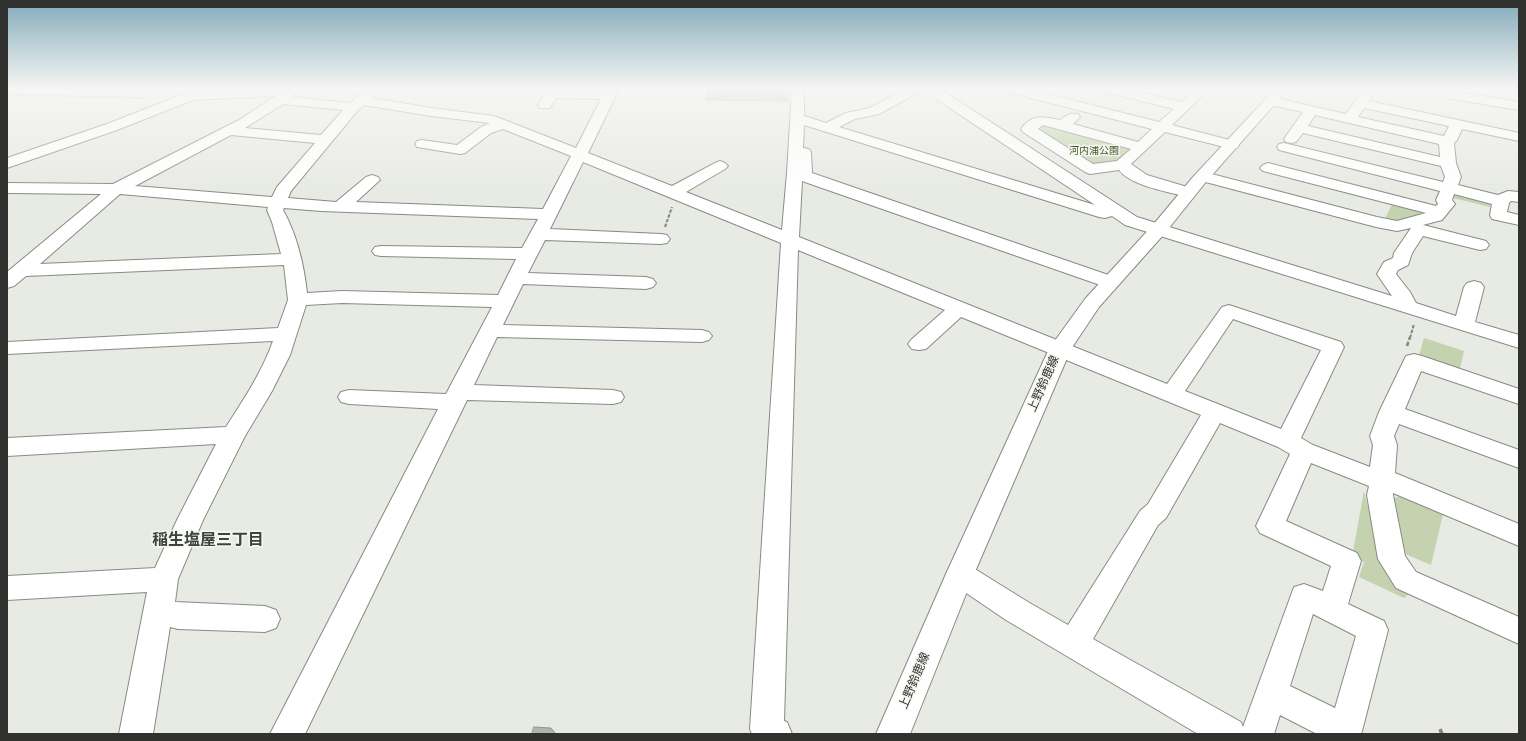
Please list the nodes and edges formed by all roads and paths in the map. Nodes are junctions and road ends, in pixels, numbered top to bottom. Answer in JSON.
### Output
{"nodes":[{"id":1,"x":1456,"y":123,"type":"edge"},
{"id":2,"x":120,"y":124,"type":"edge"},
{"id":3,"x":241,"y":124,"type":"edge"},
{"id":4,"x":340,"y":124,"type":"edge"},
{"id":5,"x":502,"y":124,"type":"joint"},
{"id":6,"x":594,"y":124,"type":"edge"},
{"id":7,"x":800,"y":124,"type":"edge"},
{"id":8,"x":800,"y":124,"type":"edge"},
{"id":9,"x":814,"y":124,"type":"edge"},
{"id":10,"x":835,"y":124,"type":"edge"},
{"id":11,"x":983,"y":124,"type":"edge"},
{"id":12,"x":1036,"y":124,"type":"edge"},
{"id":13,"x":1056,"y":124,"type":"edge"},
{"id":14,"x":1148,"y":124,"type":"edge"},
{"id":15,"x":1166,"y":124,"type":"edge"},
{"id":16,"x":1250,"y":124,"type":"edge"},
{"id":17,"x":1302,"y":124,"type":"edge"},
{"id":18,"x":1370,"y":124,"type":"edge"},
{"id":19,"x":1459,"y":124,"type":"edge"},
{"id":20,"x":1062,"y":125,"type":"joint"},
{"id":21,"x":1162,"y":127,"type":"junction"},
{"id":22,"x":828,"y":128,"type":"junction"},
{"id":23,"x":1299,"y":128,"type":"junction"},
{"id":24,"x":229,"y":131,"type":"junction"},
{"id":25,"x":1519,"y":137,"type":"edge"},
{"id":26,"x":326,"y":140,"type":"junction"},
{"id":27,"x":1446,"y":141,"type":"junction"},
{"id":28,"x":422,"y":144,"type":"dead end"},
{"id":29,"x":1232,"y":144,"type":"junction"},
{"id":30,"x":1141,"y":146,"type":"junction"},
{"id":31,"x":1284,"y":147,"type":"junction"},
{"id":32,"x":578,"y":155,"type":"junction"},
{"id":33,"x":7,"y":163,"type":"edge"},
{"id":34,"x":1448,"y":163,"type":"junction"},
{"id":35,"x":1124,"y":165,"type":"junction"},
{"id":36,"x":720,"y":166,"type":"dead end"},
{"id":37,"x":1268,"y":168,"type":"junction"},
{"id":38,"x":372,"y":180,"type":"dead end"},
{"id":39,"x":1196,"y":184,"type":"junction"},
{"id":40,"x":7,"y":188,"type":"edge"},
{"id":41,"x":1449,"y":188,"type":"junction"},
{"id":42,"x":116,"y":189,"type":"junction"},
{"id":43,"x":1249,"y":189,"type":"junction"},
{"id":44,"x":671,"y":193,"type":"junction"},
{"id":45,"x":1519,"y":197,"type":"edge"},
{"id":46,"x":1501,"y":201,"type":"junction"},
{"id":47,"x":277,"y":202,"type":"junction"},
{"id":48,"x":341,"y":206,"type":"junction"},
{"id":49,"x":1440,"y":212,"type":"junction"},
{"id":50,"x":1519,"y":220,"type":"edge"},
{"id":51,"x":1131,"y":221,"type":"junction"},
{"id":52,"x":544,"y":224,"type":"junction"},
{"id":53,"x":1159,"y":229,"type":"junction"},
{"id":54,"x":661,"y":239,"type":"dead end"},
{"id":55,"x":790,"y":241,"type":"junction"},
{"id":56,"x":1480,"y":245,"type":"dead end"},
{"id":57,"x":381,"y":251,"type":"dead end"},
{"id":58,"x":528,"y":254,"type":"junction"},
{"id":59,"x":292,"y":259,"type":"junction"},
{"id":60,"x":12,"y":277,"type":"edge"},
{"id":61,"x":516,"y":278,"type":"junction"},
{"id":62,"x":1110,"y":282,"type":"junction"},
{"id":63,"x":646,"y":283,"type":"dead end"},
{"id":64,"x":1474,"y":288,"type":"dead end"},
{"id":65,"x":298,"y":300,"type":"junction"},
{"id":66,"x":505,"y":301,"type":"junction"},
{"id":67,"x":958,"y":309,"type":"junction"},
{"id":68,"x":1413,"y":309,"type":"junction"},
{"id":69,"x":1464,"y":325,"type":"junction"},
{"id":70,"x":490,"y":331,"type":"junction"},
{"id":71,"x":287,"y":334,"type":"junction"},
{"id":72,"x":702,"y":336,"type":"dead end"},
{"id":73,"x":1519,"y":342,"type":"edge"},
{"id":74,"x":919,"y":344,"type":"dead end"},
{"id":75,"x":7,"y":348,"type":"edge"},
{"id":76,"x":1060,"y":350,"type":"junction"},
{"id":77,"x":1414,"y":361,"type":"junction"},
{"id":78,"x":1172,"y":394,"type":"junction"},
{"id":79,"x":457,"y":397,"type":"junction"},
{"id":80,"x":1519,"y":397,"type":"edge"},
{"id":81,"x":348,"y":398,"type":"dead end"},
{"id":82,"x":613,"y":398,"type":"dead end"},
{"id":83,"x":1215,"y":411,"type":"junction"},
{"id":84,"x":1391,"y":412,"type":"junction"},
{"id":85,"x":233,"y":435,"type":"junction"},
{"id":86,"x":1296,"y":446,"type":"junction"},
{"id":87,"x":7,"y":447,"type":"edge"},
{"id":88,"x":1519,"y":459,"type":"edge"},
{"id":89,"x":1384,"y":479,"type":"junction"},
{"id":90,"x":1519,"y":535,"type":"edge"},
{"id":91,"x":960,"y":574,"type":"junction"},
{"id":92,"x":164,"y":579,"type":"junction"},
{"id":93,"x":7,"y":588,"type":"edge"},
{"id":94,"x":1332,"y":609,"type":"junction"},
{"id":95,"x":158,"y":611,"type":"junction"},
{"id":96,"x":265,"y":619,"type":"dead end"},
{"id":97,"x":1519,"y":631,"type":"edge"},
{"id":98,"x":1073,"y":644,"type":"junction"},
{"id":99,"x":1271,"y":693,"type":"junction"},
{"id":100,"x":1440,"y":728,"type":"dead end"},
{"id":101,"x":136,"y":734,"type":"edge"},
{"id":102,"x":287,"y":734,"type":"edge"},
{"id":103,"x":775,"y":734,"type":"edge"},
{"id":104,"x":893,"y":734,"type":"edge"},
{"id":105,"x":1229,"y":734,"type":"edge"},
{"id":106,"x":1256,"y":734,"type":"edge"},
{"id":107,"x":1442,"y":734,"type":"edge"}],
"edges":[{"from":1,"to":27,"type":"street"},
{"from":2,"to":33,"type":"street"},
{"from":3,"to":24,"type":"street"},
{"from":4,"to":26,"type":"street"},
{"from":5,"to":28,"type":"street"},
{"from":5,"to":32,"type":"street"},
{"from":6,"to":32,"type":"street"},
{"from":7,"to":55,"type":"street"},
{"from":8,"to":62,"type":"street"},
{"from":9,"to":22,"type":"street"},
{"from":10,"to":22,"type":"street"},
{"from":11,"to":51,"type":"street"},
{"from":12,"to":35,"type":"street"},
{"from":13,"to":20,"type":"street"},
{"from":14,"to":21,"type":"street"},
{"from":15,"to":21,"type":"street"},
{"from":16,"to":29,"type":"street","name":"上野鈴鹿線"},
{"from":17,"to":23,"type":"street"},
{"from":18,"to":27,"type":"street"},
{"from":19,"to":25,"type":"street"},
{"from":20,"to":30,"type":"street"},
{"from":21,"to":29,"type":"street"},
{"from":21,"to":30,"type":"street"},
{"from":22,"to":51,"type":"street"},
{"from":23,"to":31,"type":"street"},
{"from":23,"to":34,"type":"street"},
{"from":24,"to":26,"type":"street"},
{"from":24,"to":42,"type":"street"},
{"from":26,"to":47,"type":"street"},
{"from":27,"to":34,"type":"street"},
{"from":29,"to":39,"type":"street","name":"上野鈴鹿線"},
{"from":30,"to":35,"type":"street"},
{"from":31,"to":37,"type":"street"},
{"from":31,"to":41,"type":"street"},
{"from":32,"to":44,"type":"street"},
{"from":32,"to":52,"type":"street"},
{"from":34,"to":41,"type":"street"},
{"from":35,"to":39,"type":"street"},
{"from":36,"to":44,"type":"street"},
{"from":37,"to":43,"type":"street"},
{"from":37,"to":49,"type":"street"},
{"from":38,"to":48,"type":"street"},
{"from":39,"to":43,"type":"street"},
{"from":39,"to":53,"type":"street","name":"上野鈴鹿線"},
{"from":40,"to":42,"type":"street"},
{"from":41,"to":46,"type":"street"},
{"from":41,"to":49,"type":"street"},
{"from":42,"to":47,"type":"street"},
{"from":42,"to":60,"type":"street"},
{"from":43,"to":49,"type":"street"},
{"from":44,"to":55,"type":"street"},
{"from":45,"to":46,"type":"street"},
{"from":46,"to":50,"type":"street"},
{"from":47,"to":48,"type":"street"},
{"from":47,"to":59,"type":"street"},
{"from":48,"to":52,"type":"street"},
{"from":51,"to":53,"type":"street"},
{"from":52,"to":54,"type":"street"},
{"from":52,"to":58,"type":"street"},
{"from":53,"to":62,"type":"street","name":"上野鈴鹿線"},
{"from":53,"to":68,"type":"street"},
{"from":55,"to":67,"type":"street"},
{"from":55,"to":103,"type":"street"},
{"from":56,"to":68,"type":"street"},
{"from":57,"to":58,"type":"street"},
{"from":58,"to":61,"type":"street"},
{"from":59,"to":60,"type":"street"},
{"from":59,"to":65,"type":"street"},
{"from":61,"to":63,"type":"street"},
{"from":61,"to":66,"type":"street"},
{"from":62,"to":76,"type":"street","name":"上野鈴鹿線"},
{"from":64,"to":69,"type":"street"},
{"from":65,"to":66,"type":"street"},
{"from":65,"to":71,"type":"street"},
{"from":66,"to":70,"type":"street"},
{"from":67,"to":74,"type":"street"},
{"from":67,"to":76,"type":"street"},
{"from":68,"to":69,"type":"street"},
{"from":68,"to":77,"type":"path"},
{"from":69,"to":73,"type":"street"},
{"from":70,"to":72,"type":"street"},
{"from":70,"to":79,"type":"street"},
{"from":71,"to":75,"type":"street"},
{"from":71,"to":85,"type":"street"},
{"from":76,"to":78,"type":"street"},
{"from":76,"to":91,"type":"street","name":"上野鈴鹿線"},
{"from":77,"to":80,"type":"street"},
{"from":77,"to":84,"type":"street"},
{"from":78,"to":83,"type":"street"},
{"from":78,"to":86,"type":"street"},
{"from":79,"to":81,"type":"street"},
{"from":79,"to":82,"type":"street"},
{"from":79,"to":102,"type":"street"},
{"from":83,"to":86,"type":"street"},
{"from":83,"to":98,"type":"street"},
{"from":84,"to":88,"type":"street"},
{"from":84,"to":89,"type":"street"},
{"from":85,"to":87,"type":"street"},
{"from":85,"to":92,"type":"street"},
{"from":86,"to":89,"type":"street"},
{"from":86,"to":94,"type":"street"},
{"from":89,"to":90,"type":"street"},
{"from":89,"to":97,"type":"street"},
{"from":91,"to":98,"type":"street"},
{"from":91,"to":104,"type":"street","name":"上野鈴鹿線"},
{"from":92,"to":93,"type":"street"},
{"from":92,"to":95,"type":"street"},
{"from":94,"to":99,"type":"street"},
{"from":94,"to":99,"type":"street"},
{"from":95,"to":96,"type":"street"},
{"from":95,"to":101,"type":"street"},
{"from":98,"to":105,"type":"street"},
{"from":99,"to":106,"type":"street"},
{"from":100,"to":107,"type":"path"}]}
